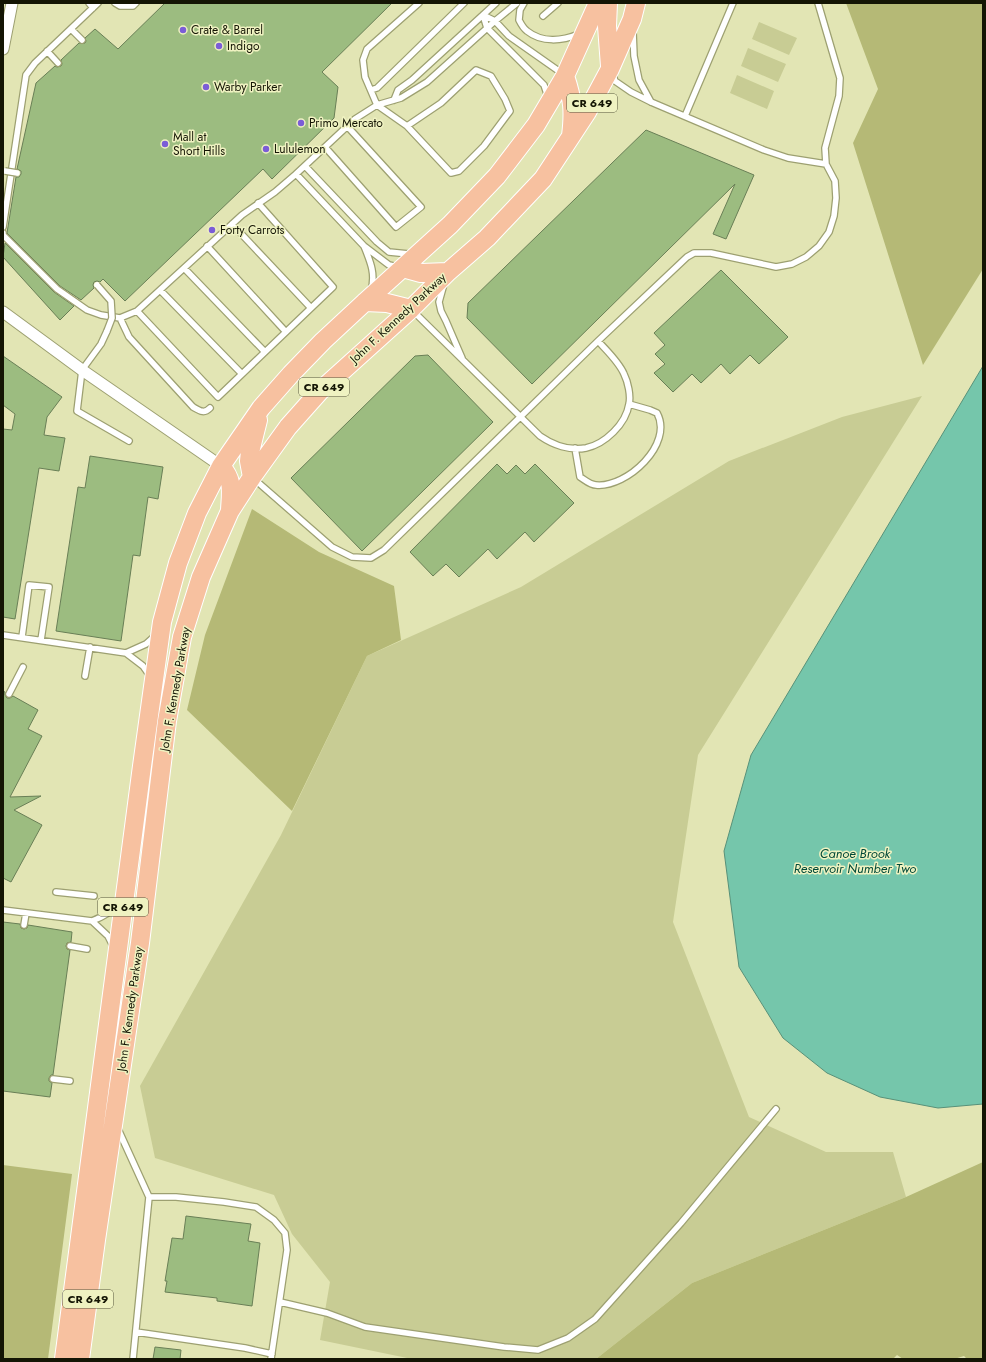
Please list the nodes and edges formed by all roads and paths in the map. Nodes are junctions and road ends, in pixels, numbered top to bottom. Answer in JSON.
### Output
{"nodes":[{"id":1,"x":12,"y":3,"type":"edge"},
{"id":2,"x":98,"y":3,"type":"edge"},
{"id":3,"x":115,"y":3,"type":"edge"},
{"id":4,"x":136,"y":3,"type":"edge"},
{"id":5,"x":419,"y":3,"type":"edge"},
{"id":6,"x":464,"y":3,"type":"edge"},
{"id":7,"x":496,"y":3,"type":"edge"},
{"id":8,"x":517,"y":3,"type":"edge"},
{"id":9,"x":524,"y":3,"type":"edge"},
{"id":10,"x":558,"y":3,"type":"edge"},
{"id":11,"x":598,"y":3,"type":"edge"},
{"id":12,"x":608,"y":3,"type":"edge"},
{"id":13,"x":733,"y":3,"type":"edge"},
{"id":14,"x":818,"y":3,"type":"edge"},
{"id":15,"x":91,"y":5,"type":"edge"},
{"id":16,"x":634,"y":11,"type":"edge"},
{"id":17,"x":483,"y":15,"type":"junction"},
{"id":18,"x":543,"y":16,"type":"dead end"},
{"id":19,"x":495,"y":20,"type":"junction"},
{"id":20,"x":487,"y":28,"type":"junction"},
{"id":21,"x":71,"y":29,"type":"junction"},
{"id":22,"x":585,"y":31,"type":"junction"},
{"id":23,"x":82,"y":40,"type":"dead end"},
{"id":24,"x":3,"y":49,"type":"edge"},
{"id":25,"x":47,"y":51,"type":"junction"},
{"id":26,"x":58,"y":63,"type":"dead end"},
{"id":27,"x":610,"y":68,"type":"junction"},
{"id":28,"x":565,"y":76,"type":"junction"},
{"id":29,"x":371,"y":90,"type":"junction"},
{"id":30,"x":394,"y":100,"type":"junction"},
{"id":31,"x":651,"y":102,"type":"junction"},
{"id":32,"x":377,"y":105,"type":"junction"},
{"id":33,"x":544,"y":112,"type":"junction"},
{"id":34,"x":685,"y":116,"type":"junction"},
{"id":35,"x":347,"y":126,"type":"junction"},
{"id":36,"x":406,"y":126,"type":"junction"},
{"id":37,"x":571,"y":136,"type":"junction"},
{"id":38,"x":324,"y":147,"type":"junction"},
{"id":39,"x":826,"y":164,"type":"junction"},
{"id":40,"x":305,"y":166,"type":"junction"},
{"id":41,"x":4,"y":170,"type":"edge"},
{"id":42,"x":16,"y":172,"type":"dead end"},
{"id":43,"x":296,"y":174,"type":"junction"},
{"id":44,"x":258,"y":203,"type":"junction"},
{"id":45,"x":232,"y":224,"type":"junction"},
{"id":46,"x":3,"y":227,"type":"edge"},
{"id":47,"x":3,"y":233,"type":"edge"},
{"id":48,"x":207,"y":246,"type":"junction"},
{"id":49,"x":364,"y":246,"type":"junction"},
{"id":50,"x":422,"y":250,"type":"junction"},
{"id":51,"x":184,"y":268,"type":"junction"},
{"id":52,"x":403,"y":268,"type":"junction"},
{"id":53,"x":448,"y":272,"type":"junction"},
{"id":54,"x":97,"y":285,"type":"dead end"},
{"id":55,"x":160,"y":290,"type":"junction"},
{"id":56,"x":365,"y":302,"type":"junction"},
{"id":57,"x":312,"y":308,"type":"junction"},
{"id":58,"x":411,"y":309,"type":"junction"},
{"id":59,"x":137,"y":311,"type":"junction"},
{"id":60,"x":3,"y":312,"type":"edge"},
{"id":61,"x":120,"y":318,"type":"junction"},
{"id":62,"x":286,"y":332,"type":"junction"},
{"id":63,"x":598,"y":341,"type":"junction"},
{"id":64,"x":266,"y":352,"type":"junction"},
{"id":65,"x":463,"y":360,"type":"junction"},
{"id":66,"x":82,"y":370,"type":"junction"},
{"id":67,"x":242,"y":374,"type":"junction"},
{"id":68,"x":629,"y":404,"type":"junction"},
{"id":69,"x":210,"y":408,"type":"dead end"},
{"id":70,"x":261,"y":408,"type":"junction"},
{"id":71,"x":520,"y":416,"type":"junction"},
{"id":72,"x":129,"y":441,"type":"dead end"},
{"id":73,"x":575,"y":448,"type":"junction"},
{"id":74,"x":221,"y":466,"type":"junction"},
{"id":75,"x":252,"y":477,"type":"junction"},
{"id":76,"x":230,"y":511,"type":"junction"},
{"id":77,"x":162,"y":629,"type":"junction"},
{"id":78,"x":3,"y":634,"type":"edge"},
{"id":79,"x":22,"y":637,"type":"junction"},
{"id":80,"x":42,"y":640,"type":"junction"},
{"id":81,"x":90,"y":647,"type":"junction"},
{"id":82,"x":126,"y":653,"type":"junction"},
{"id":83,"x":23,"y":667,"type":"dead end"},
{"id":84,"x":85,"y":676,"type":"dead end"},
{"id":85,"x":154,"y":682,"type":"junction"},
{"id":86,"x":9,"y":694,"type":"dead end"},
{"id":87,"x":125,"y":888,"type":"junction"},
{"id":88,"x":56,"y":892,"type":"dead end"},
{"id":89,"x":94,"y":896,"type":"dead end"},
{"id":90,"x":3,"y":910,"type":"edge"},
{"id":91,"x":26,"y":912,"type":"junction"},
{"id":92,"x":92,"y":921,"type":"junction"},
{"id":93,"x":24,"y":925,"type":"dead end"},
{"id":94,"x":70,"y":946,"type":"dead end"},
{"id":95,"x":87,"y":949,"type":"dead end"},
{"id":96,"x":116,"y":958,"type":"junction"},
{"id":97,"x":53,"y":1079,"type":"dead end"},
{"id":98,"x":70,"y":1081,"type":"dead end"},
{"id":99,"x":776,"y":1108,"type":"dead end"},
{"id":100,"x":113,"y":1119,"type":"junction"},
{"id":101,"x":149,"y":1197,"type":"junction"},
{"id":102,"x":280,"y":1302,"type":"junction"},
{"id":103,"x":136,"y":1332,"type":"junction"},
{"id":104,"x":271,"y":1356,"type":"edge"},
{"id":105,"x":64,"y":1359,"type":"edge"},
{"id":106,"x":80,"y":1359,"type":"edge"},
{"id":107,"x":133,"y":1359,"type":"edge"}],
"edges":[{"from":1,"to":24,"type":"street"},
{"from":2,"to":15,"type":"lane"},
{"from":3,"to":4,"type":"lane"},
{"from":5,"to":29,"type":"lane"},
{"from":6,"to":29,"type":"lane"},
{"from":7,"to":17,"type":"lane"},
{"from":8,"to":19,"type":"lane"},
{"from":9,"to":22,"type":"lane"},
{"from":10,"to":18,"type":"lane"},
{"from":11,"to":22,"type":"main road","name":"John F. Kennedy Parkway","number":"CR 649"},
{"from":12,"to":27,"type":"main road"},
{"from":13,"to":34,"type":"lane"},
{"from":14,"to":39,"type":"lane"},
{"from":15,"to":21,"type":"lane"},
{"from":16,"to":27,"type":"main road","name":"John F. Kennedy Parkway","number":"CR 649"},
{"from":16,"to":31,"type":"lane"},
{"from":17,"to":19,"type":"lane"},
{"from":17,"to":20,"type":"lane"},
{"from":17,"to":30,"type":"lane"},
{"from":19,"to":20,"type":"lane"},
{"from":19,"to":28,"type":"lane"},
{"from":20,"to":30,"type":"lane"},
{"from":20,"to":33,"type":"lane"},
{"from":21,"to":23,"type":"lane"},
{"from":21,"to":25,"type":"lane"},
{"from":22,"to":28,"type":"main road","name":"John F. Kennedy Parkway","number":"CR 649"},
{"from":25,"to":26,"type":"lane"},
{"from":25,"to":46,"type":"lane"},
{"from":27,"to":31,"type":"lane"},
{"from":27,"to":37,"type":"main road","name":"John F. Kennedy Parkway","number":"CR 649"},
{"from":28,"to":33,"type":"main road","name":"John F. Kennedy Parkway","number":"CR 649"},
{"from":28,"to":37,"type":"main road"},
{"from":29,"to":32,"type":"lane"},
{"from":30,"to":32,"type":"lane"},
{"from":31,"to":34,"type":"lane"},
{"from":32,"to":35,"type":"lane"},
{"from":32,"to":36,"type":"lane"},
{"from":33,"to":50,"type":"main road","name":"John F. Kennedy Parkway","number":"CR 649"},
{"from":34,"to":39,"type":"lane"},
{"from":35,"to":38,"type":"lane"},
{"from":35,"to":38,"type":"lane"},
{"from":36,"to":36,"type":"lane"},
{"from":37,"to":53,"type":"main road","name":"John F. Kennedy Parkway","number":"CR 649"},
{"from":38,"to":40,"type":"lane"},
{"from":39,"to":63,"type":"lane"},
{"from":40,"to":43,"type":"lane"},
{"from":40,"to":50,"type":"lane"},
{"from":41,"to":42,"type":"lane","bridge":true},
{"from":43,"to":44,"type":"lane"},
{"from":43,"to":49,"type":"lane"},
{"from":44,"to":45,"type":"lane"},
{"from":44,"to":57,"type":"lane"},
{"from":45,"to":48,"type":"lane"},
{"from":45,"to":57,"type":"lane"},
{"from":47,"to":61,"type":"lane"},
{"from":48,"to":51,"type":"lane"},
{"from":48,"to":62,"type":"lane"},
{"from":49,"to":52,"type":"lane"},
{"from":49,"to":56,"type":"lane"},
{"from":50,"to":52,"type":"main road","name":"John F. Kennedy Parkway","number":"CR 649"},
{"from":51,"to":55,"type":"lane"},
{"from":51,"to":64,"type":"lane"},
{"from":52,"to":53,"type":"main road"},
{"from":52,"to":56,"type":"main road","name":"John F. Kennedy Parkway","number":"CR 649"},
{"from":53,"to":58,"type":"main road","name":"John F. Kennedy Parkway","number":"CR 649"},
{"from":53,"to":65,"type":"lane"},
{"from":54,"to":66,"type":"lane","bridge":true},
{"from":55,"to":59,"type":"lane"},
{"from":55,"to":67,"type":"lane"},
{"from":56,"to":58,"type":"main road"},
{"from":56,"to":70,"type":"main road","name":"John F. Kennedy Parkway","number":"CR 649"},
{"from":57,"to":62,"type":"lane"},
{"from":58,"to":65,"type":"lane"},
{"from":58,"to":75,"type":"main road","name":"John F. Kennedy Parkway","number":"CR 649"},
{"from":59,"to":61,"type":"lane"},
{"from":59,"to":67,"type":"lane"},
{"from":60,"to":66,"type":"street"},
{"from":61,"to":69,"type":"lane"},
{"from":62,"to":64,"type":"lane"},
{"from":63,"to":68,"type":"lane"},
{"from":63,"to":71,"type":"lane"},
{"from":64,"to":67,"type":"lane"},
{"from":65,"to":71,"type":"lane"},
{"from":66,"to":72,"type":"lane"},
{"from":66,"to":74,"type":"street"},
{"from":68,"to":73,"type":"lane"},
{"from":68,"to":73,"type":"lane"},
{"from":70,"to":74,"type":"main road","name":"John F. Kennedy Parkway","number":"CR 649"},
{"from":70,"to":75,"type":"main road"},
{"from":71,"to":73,"type":"lane"},
{"from":71,"to":75,"type":"lane"},
{"from":74,"to":76,"type":"main road"},
{"from":74,"to":77,"type":"main road","name":"John F. Kennedy Parkway","number":"CR 649"},
{"from":75,"to":76,"type":"main road","name":"John F. Kennedy Parkway","number":"CR 649"},
{"from":76,"to":100,"type":"main road","name":"John F. Kennedy Parkway","number":"CR 649"},
{"from":77,"to":82,"type":"lane"},
{"from":77,"to":85,"type":"main road","name":"John F. Kennedy Parkway","number":"CR 649"},
{"from":78,"to":79,"type":"lane"},
{"from":79,"to":80,"type":"lane"},
{"from":79,"to":80,"type":"lane"},
{"from":80,"to":81,"type":"lane"},
{"from":81,"to":82,"type":"lane"},
{"from":81,"to":84,"type":"lane"},
{"from":82,"to":85,"type":"lane"},
{"from":83,"to":86,"type":"lane"},
{"from":85,"to":87,"type":"main road","name":"John F. Kennedy Parkway","number":"CR 649"},
{"from":87,"to":92,"type":"lane"},
{"from":87,"to":96,"type":"main road","name":"John F. Kennedy Parkway","number":"CR 649"},
{"from":88,"to":89,"type":"lane"},
{"from":90,"to":91,"type":"lane"},
{"from":91,"to":92,"type":"lane"},
{"from":91,"to":93,"type":"lane"},
{"from":92,"to":96,"type":"lane"},
{"from":94,"to":95,"type":"lane"},
{"from":96,"to":105,"type":"main road","name":"John F. Kennedy Parkway","number":"CR 649"},
{"from":97,"to":98,"type":"lane"},
{"from":99,"to":102,"type":"lane"},
{"from":100,"to":101,"type":"lane"},
{"from":100,"to":106,"type":"main road","name":"John F. Kennedy Parkway","number":"CR 649"},
{"from":101,"to":102,"type":"lane"},
{"from":101,"to":103,"type":"lane"},
{"from":102,"to":104,"type":"lane"},
{"from":103,"to":104,"type":"lane"},
{"from":103,"to":107,"type":"lane"}]}
